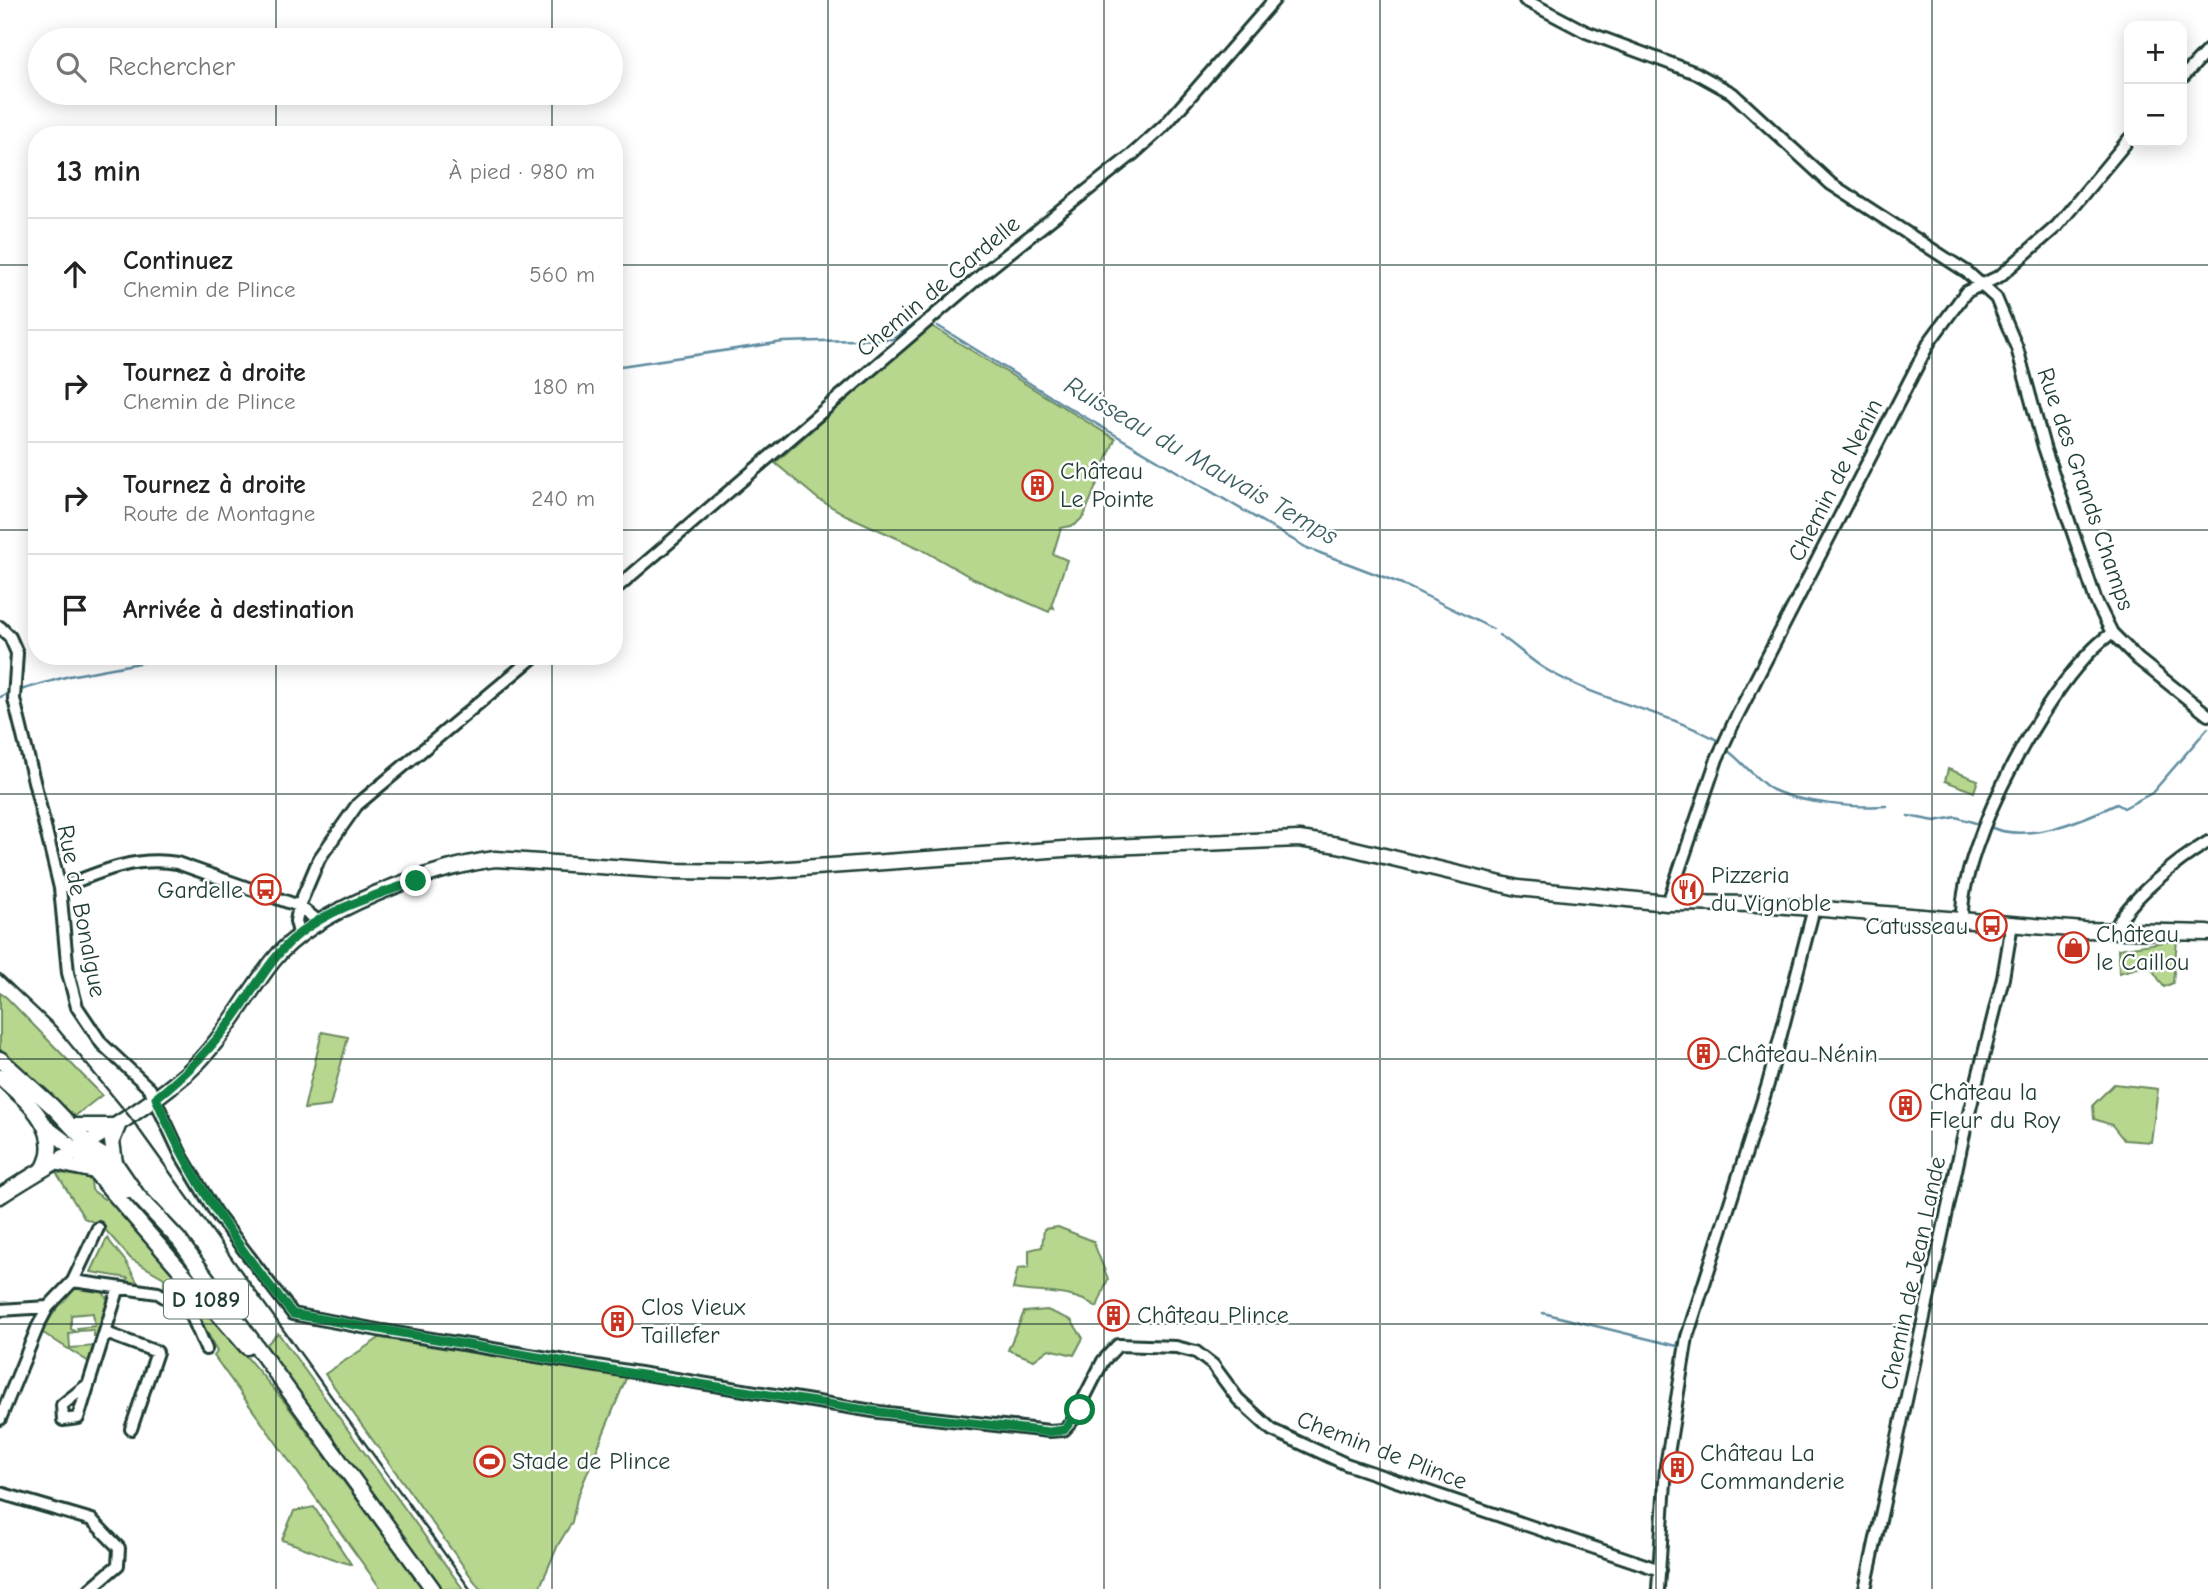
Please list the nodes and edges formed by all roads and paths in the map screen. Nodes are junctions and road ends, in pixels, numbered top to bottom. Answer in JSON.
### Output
{"nodes":[{"id":1,"x":1275,"y":0,"type":"edge"},
{"id":2,"x":1525,"y":0,"type":"edge"},
{"id":3,"x":2208,"y":50,"type":"edge"},
{"id":4,"x":2187,"y":73,"type":"edge"},
{"id":5,"x":2124,"y":145,"type":"edge"},
{"id":6,"x":1982,"y":284,"type":"junction"},
{"id":7,"x":623,"y":582,"type":"edge"},
{"id":8,"x":0,"y":627,"type":"edge"},
{"id":9,"x":2112,"y":633,"type":"junction"},
{"id":10,"x":524,"y":665,"type":"edge"},
{"id":11,"x":2208,"y":715,"type":"edge"},
{"id":12,"x":2208,"y":842,"type":"edge"},
{"id":13,"x":60,"y":888,"type":"junction"},
{"id":14,"x":1668,"y":903,"type":"junction"},
{"id":15,"x":299,"y":906,"type":"junction"},
{"id":16,"x":1814,"y":908,"type":"junction"},
{"id":17,"x":1962,"y":919,"type":"junction"},
{"id":18,"x":318,"y":920,"type":"junction"},
{"id":19,"x":2012,"y":924,"type":"junction"},
{"id":20,"x":2114,"y":931,"type":"junction"},
{"id":21,"x":299,"y":933,"type":"junction"},
{"id":22,"x":2208,"y":933,"type":"edge"},
{"id":23,"x":0,"y":1059,"type":"edge"},
{"id":24,"x":0,"y":1077,"type":"edge"},
{"id":25,"x":22,"y":1096,"type":"junction"},
{"id":26,"x":156,"y":1098,"type":"junction"},
{"id":27,"x":71,"y":1126,"type":"junction"},
{"id":28,"x":118,"y":1126,"type":"junction"},
{"id":29,"x":47,"y":1128,"type":"junction"},
{"id":30,"x":82,"y":1147,"type":"junction"},
{"id":31,"x":115,"y":1163,"type":"junction"},
{"id":32,"x":49,"y":1166,"type":"junction"},
{"id":33,"x":90,"y":1170,"type":"junction"},
{"id":34,"x":137,"y":1195,"type":"junction"},
{"id":35,"x":0,"y":1196,"type":"edge"},
{"id":36,"x":98,"y":1228,"type":"dead end"},
{"id":37,"x":73,"y":1281,"type":"junction"},
{"id":38,"x":118,"y":1290,"type":"junction"},
{"id":39,"x":48,"y":1307,"type":"junction"},
{"id":40,"x":0,"y":1310,"type":"edge"},
{"id":41,"x":106,"y":1333,"type":"junction"},
{"id":42,"x":206,"y":1349,"type":"dead end"},
{"id":43,"x":86,"y":1386,"type":"dead end"},
{"id":44,"x":0,"y":1419,"type":"edge"},
{"id":45,"x":131,"y":1429,"type":"dead end"},
{"id":46,"x":318,"y":1432,"type":"junction"},
{"id":47,"x":0,"y":1493,"type":"edge"},
{"id":48,"x":1660,"y":1570,"type":"junction"},
{"id":49,"x":90,"y":1589,"type":"edge"},
{"id":50,"x":433,"y":1589,"type":"edge"},
{"id":51,"x":1658,"y":1589,"type":"edge"},
{"id":52,"x":1865,"y":1589,"type":"edge"}],
"edges":[{"from":1,"to":7,"type":"street","name":"Chemin de Gardelle"},
{"from":2,"to":6,"type":"street"},
{"from":3,"to":4,"type":"street"},
{"from":5,"to":6,"type":"street","name":"Chemin de Nenin"},
{"from":6,"to":9,"type":"street","name":"Rue des Grands Champs"},
{"from":6,"to":14,"type":"street","name":"Chemin de Nenin"},
{"from":8,"to":13,"type":"street","name":"Rue de Bonalgue"},
{"from":9,"to":11,"type":"street","name":"Rue des Grands Champs"},
{"from":9,"to":17,"type":"street"},
{"from":10,"to":15,"type":"street"},
{"from":12,"to":20,"type":"street"},
{"from":13,"to":15,"type":"street"},
{"from":13,"to":26,"type":"street","name":"Rue de Bonalgue"},
{"from":14,"to":16,"type":"main road"},
{"from":14,"to":18,"type":"main road"},
{"from":15,"to":18,"type":"street"},
{"from":15,"to":21,"type":"street"},
{"from":16,"to":17,"type":"main road"},
{"from":16,"to":48,"type":"street"},
{"from":17,"to":19,"type":"main road"},
{"from":18,"to":21,"type":"main road"},
{"from":19,"to":20,"type":"main road"},
{"from":19,"to":52,"type":"street","name":"Chemin de Jean Lande"},
{"from":20,"to":22,"type":"main road"},
{"from":21,"to":26,"type":"main road"},
{"from":23,"to":27,"type":"main road","number":"D 1089"},
{"from":24,"to":25,"type":"main road","number":"D 1089"},
{"from":25,"to":29,"type":"main road","number":"D 1089"},
{"from":25,"to":30,"type":"main road","number":"D 1089"},
{"from":26,"to":28,"type":"main road"},
{"from":26,"to":48,"type":"street","name":"Chemin de Plince"},
{"from":27,"to":28,"type":"main road"},
{"from":27,"to":30,"type":"main road","number":"D 1089"},
{"from":28,"to":30,"type":"main road"},
{"from":28,"to":31,"type":"main road"},
{"from":29,"to":30,"type":"main road","number":"D 1089"},
{"from":29,"to":32,"type":"main road"},
{"from":30,"to":31,"type":"main road","number":"D 1089"},
{"from":30,"to":32,"type":"main road"},
{"from":30,"to":33,"type":"main road","number":"D 1089"},
{"from":30,"to":34,"type":"main road","number":"D 1089"},
{"from":31,"to":34,"type":"main road","number":"D 1089"},
{"from":32,"to":33,"type":"main road"},
{"from":32,"to":35,"type":"main road"},
{"from":33,"to":46,"type":"main road","number":"D 1089"},
{"from":34,"to":46,"type":"main road","number":"D 1089"},
{"from":36,"to":37,"type":"street"},
{"from":37,"to":38,"type":"street"},
{"from":37,"to":39,"type":"street"},
{"from":38,"to":41,"type":"street"},
{"from":38,"to":42,"type":"street"},
{"from":39,"to":40,"type":"street"},
{"from":39,"to":44,"type":"street"},
{"from":41,"to":43,"type":"street"},
{"from":41,"to":45,"type":"street"},
{"from":46,"to":50,"type":"main road","number":"D 1089"},
{"from":47,"to":49,"type":"street"},
{"from":48,"to":51,"type":"street"}]}
